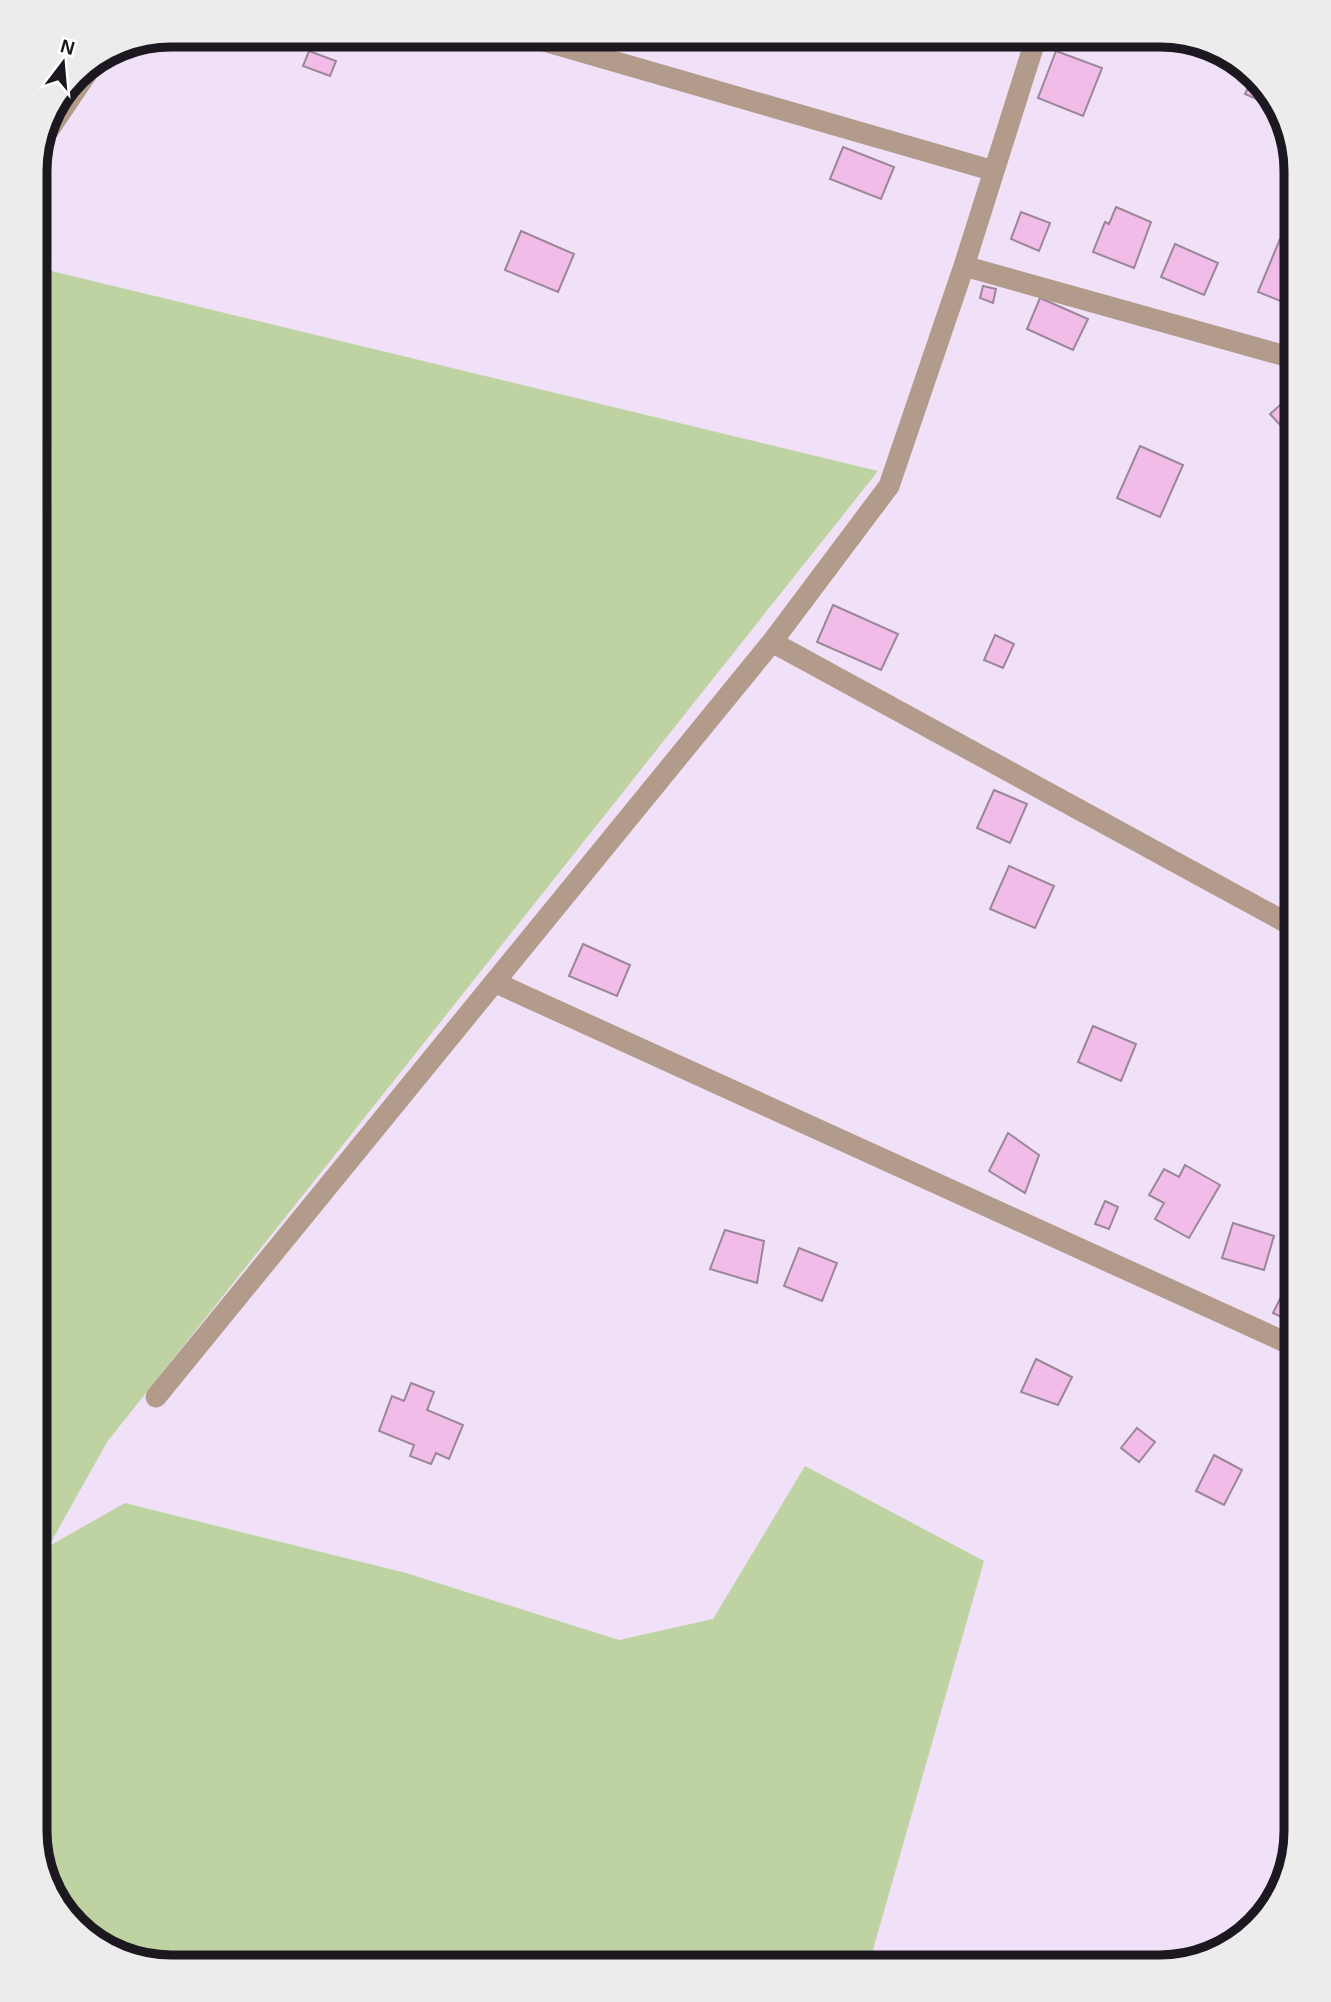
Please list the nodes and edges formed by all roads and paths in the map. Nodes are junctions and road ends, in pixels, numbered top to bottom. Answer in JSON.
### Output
{"nodes":[{"id":1,"x":568,"y":48,"type":"edge"},
{"id":2,"x":1033,"y":48,"type":"edge"},
{"id":3,"x":994,"y":171,"type":"junction"},
{"id":4,"x":964,"y":266,"type":"junction"},
{"id":5,"x":1284,"y":356,"type":"edge"},
{"id":6,"x":772,"y":642,"type":"junction"},
{"id":7,"x":1284,"y":921,"type":"edge"},
{"id":8,"x":494,"y":982,"type":"junction"},
{"id":9,"x":1284,"y":1342,"type":"edge"},
{"id":10,"x":156,"y":1397,"type":"dead end"}],
"edges":[{"from":1,"to":3,"type":"street"},
{"from":2,"to":3,"type":"street"},
{"from":3,"to":4,"type":"street"},
{"from":4,"to":5,"type":"street"},
{"from":4,"to":6,"type":"street"},
{"from":6,"to":7,"type":"street"},
{"from":6,"to":8,"type":"street"},
{"from":8,"to":9,"type":"street"},
{"from":8,"to":10,"type":"street"}]}
